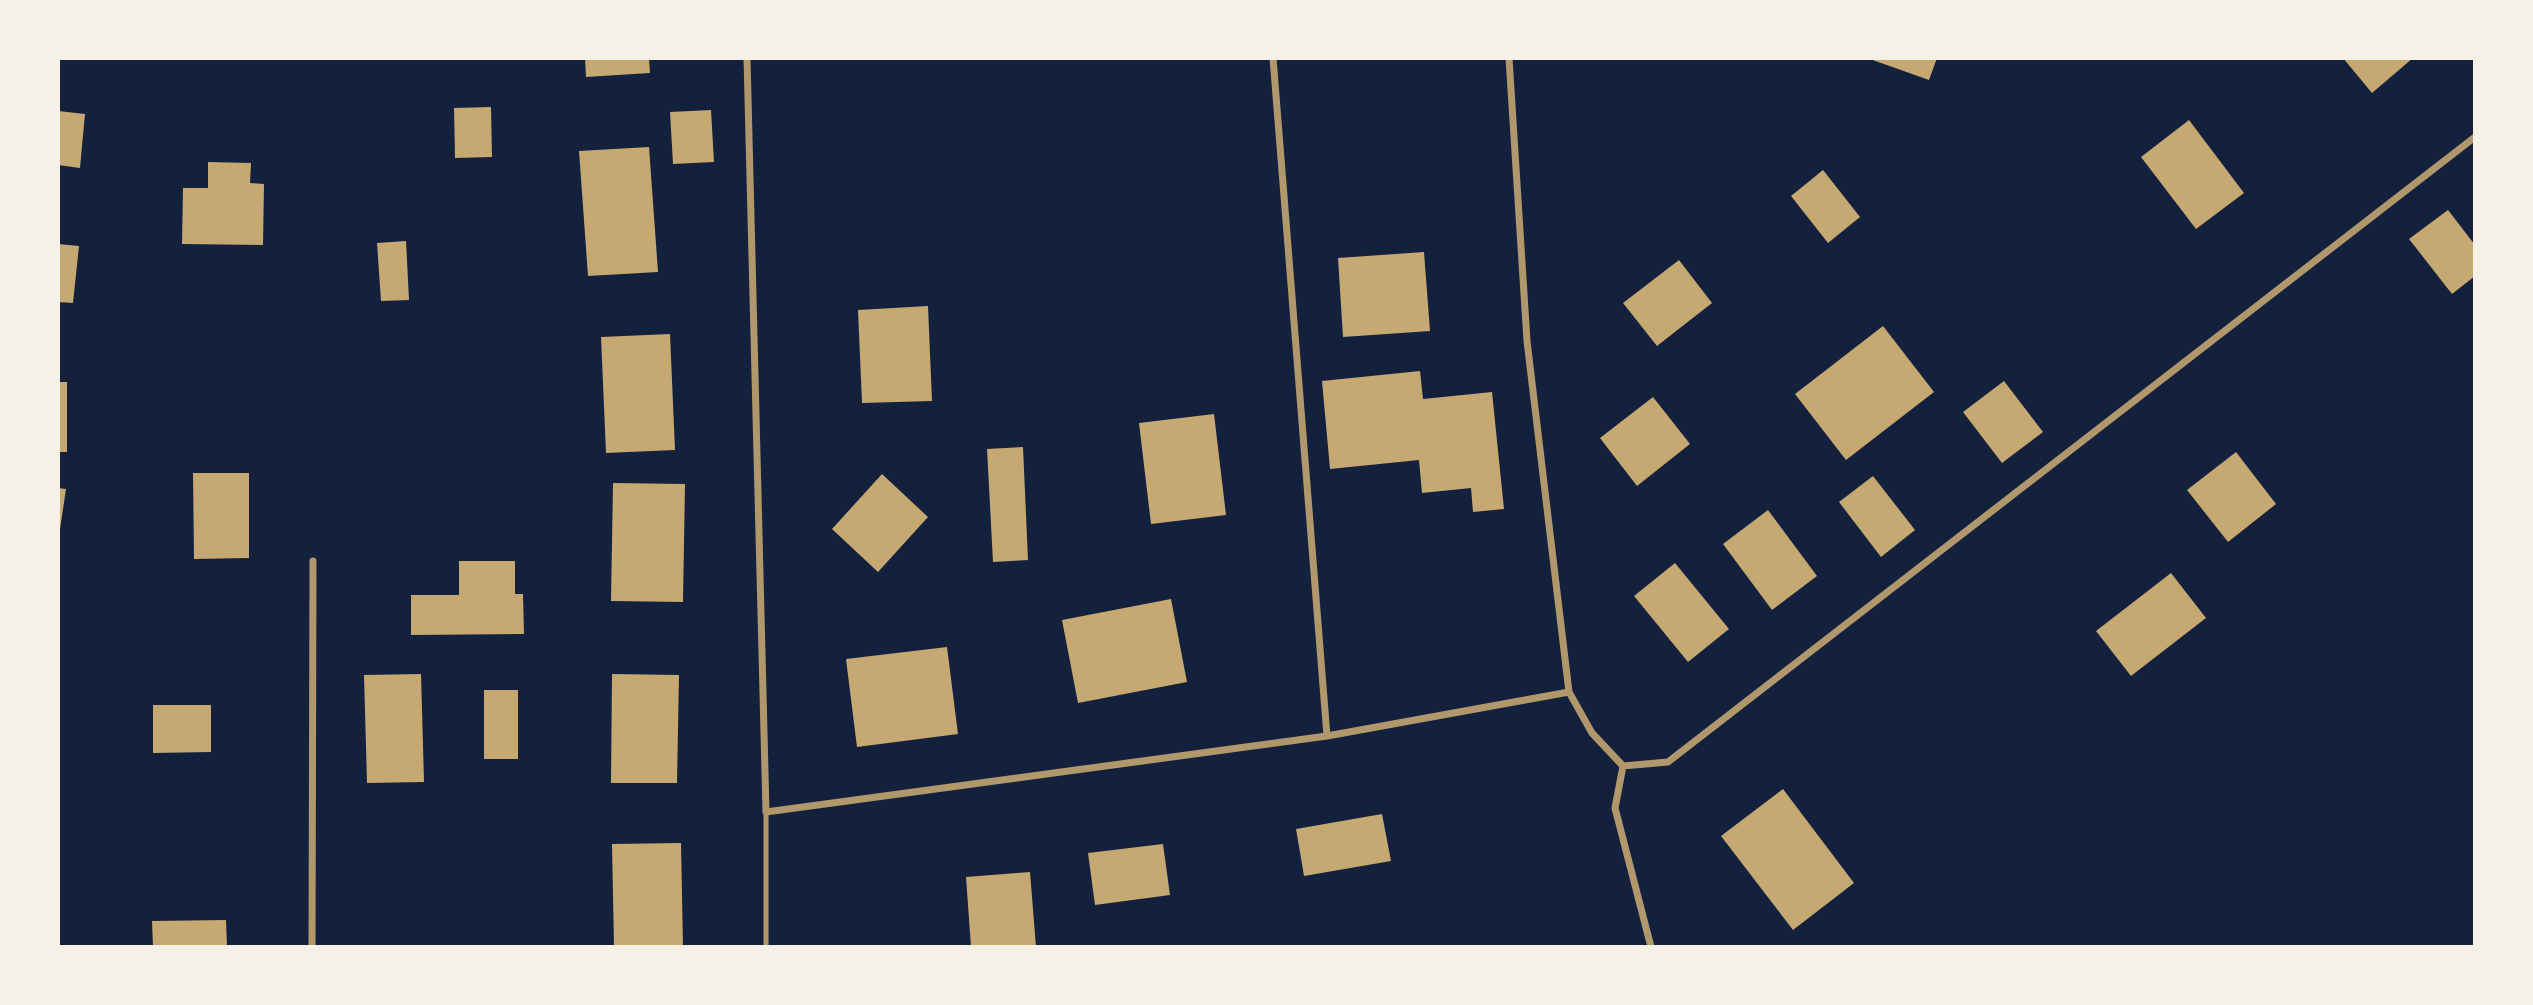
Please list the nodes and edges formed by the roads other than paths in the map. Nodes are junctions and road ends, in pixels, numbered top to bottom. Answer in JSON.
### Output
{"nodes":[{"id":1,"x":747,"y":58,"type":"edge"},
{"id":2,"x":1273,"y":58,"type":"edge"},
{"id":3,"x":1509,"y":58,"type":"edge"},
{"id":4,"x":2475,"y":137,"type":"edge"},
{"id":5,"x":313,"y":561,"type":"dead end"},
{"id":6,"x":1569,"y":692,"type":"junction"},
{"id":7,"x":1328,"y":736,"type":"junction"},
{"id":8,"x":1623,"y":766,"type":"junction"},
{"id":9,"x":766,"y":812,"type":"junction"},
{"id":10,"x":312,"y":947,"type":"edge"},
{"id":11,"x":766,"y":947,"type":"edge"},
{"id":12,"x":1651,"y":947,"type":"edge"}],
"edges":[{"from":1,"to":9,"type":"street"},
{"from":2,"to":7,"type":"street"},
{"from":3,"to":6,"type":"street"},
{"from":4,"to":8,"type":"street"},
{"from":5,"to":10,"type":"street"},
{"from":6,"to":7,"type":"street"},
{"from":6,"to":8,"type":"street"},
{"from":7,"to":9,"type":"street"},
{"from":8,"to":12,"type":"street"},
{"from":9,"to":11,"type":"lane"}]}
